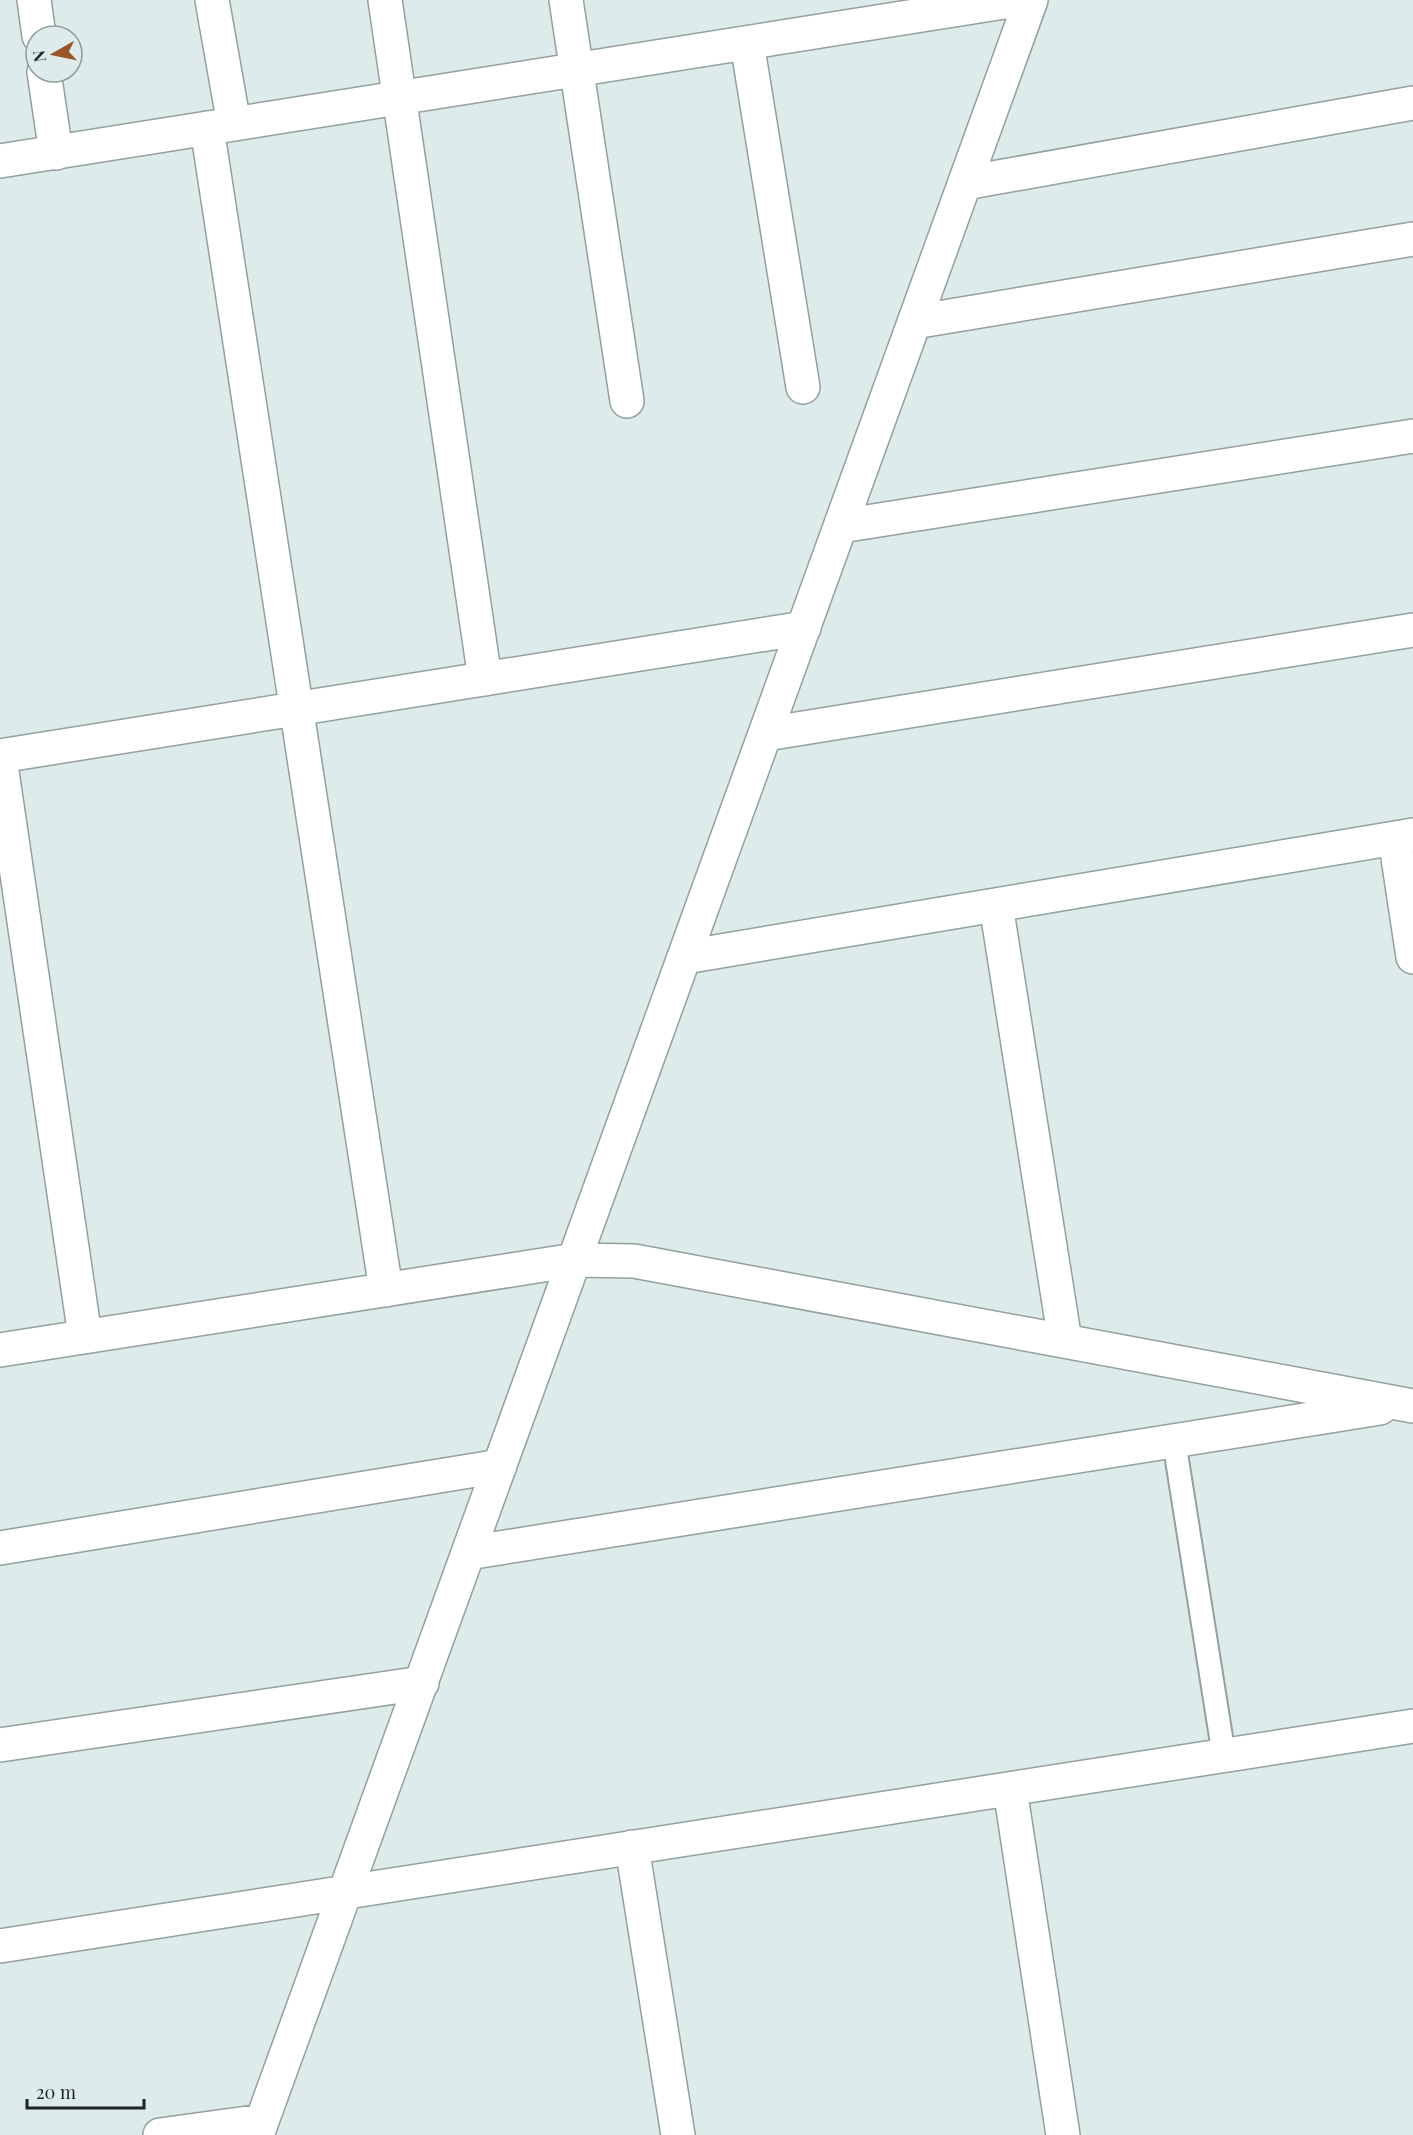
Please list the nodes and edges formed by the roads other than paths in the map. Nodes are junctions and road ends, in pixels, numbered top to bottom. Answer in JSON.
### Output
{"nodes":[{"id":1,"x":33,"y":0,"type":"edge"},
{"id":2,"x":212,"y":0,"type":"edge"},
{"id":3,"x":385,"y":0,"type":"edge"},
{"id":4,"x":566,"y":0,"type":"edge"},
{"id":5,"x":1016,"y":0,"type":"edge"},
{"id":6,"x":1031,"y":0,"type":"edge"},
{"id":7,"x":37,"y":24,"type":"edge"},
{"id":8,"x":747,"y":42,"type":"junction"},
{"id":9,"x":577,"y":69,"type":"junction"},
{"id":10,"x":46,"y":84,"type":"edge"},
{"id":11,"x":399,"y":98,"type":"junction"},
{"id":12,"x":1413,"y":103,"type":"edge"},
{"id":13,"x":220,"y":126,"type":"junction"},
{"id":14,"x":56,"y":153,"type":"junction"},
{"id":15,"x":0,"y":161,"type":"edge"},
{"id":16,"x":965,"y":183,"type":"junction"},
{"id":17,"x":1413,"y":239,"type":"edge"},
{"id":18,"x":915,"y":322,"type":"junction"},
{"id":19,"x":803,"y":387,"type":"dead end"},
{"id":20,"x":627,"y":401,"type":"dead end"},
{"id":21,"x":1413,"y":436,"type":"edge"},
{"id":22,"x":840,"y":526,"type":"junction"},
{"id":23,"x":804,"y":628,"type":"junction"},
{"id":24,"x":1413,"y":630,"type":"edge"},
{"id":25,"x":485,"y":679,"type":"junction"},
{"id":26,"x":296,"y":709,"type":"junction"},
{"id":27,"x":766,"y":734,"type":"junction"},
{"id":28,"x":0,"y":757,"type":"edge"},
{"id":29,"x":1404,"y":837,"type":"edge"},
{"id":30,"x":996,"y":905,"type":"junction"},
{"id":31,"x":685,"y":957,"type":"junction"},
{"id":32,"x":1413,"y":957,"type":"edge"},
{"id":33,"x":575,"y":1260,"type":"junction"},
{"id":34,"x":386,"y":1290,"type":"junction"},
{"id":35,"x":85,"y":1336,"type":"junction"},
{"id":36,"x":1065,"y":1341,"type":"junction"},
{"id":37,"x":0,"y":1350,"type":"edge"},
{"id":38,"x":1409,"y":1405,"type":"edge"},
{"id":39,"x":1174,"y":1441,"type":"junction"},
{"id":40,"x":500,"y":1466,"type":"junction"},
{"id":41,"x":0,"y":1548,"type":"edge"},
{"id":42,"x":468,"y":1553,"type":"junction"},
{"id":43,"x":422,"y":1683,"type":"junction"},
{"id":44,"x":1413,"y":1726,"type":"edge"},
{"id":45,"x":0,"y":1745,"type":"edge"},
{"id":46,"x":1224,"y":1756,"type":"junction"},
{"id":47,"x":1010,"y":1789,"type":"junction"},
{"id":48,"x":632,"y":1847,"type":"junction"},
{"id":49,"x":345,"y":1891,"type":"junction"},
{"id":50,"x":0,"y":1946,"type":"edge"},
{"id":51,"x":260,"y":2128,"type":"edge"},
{"id":52,"x":160,"y":2135,"type":"edge"},
{"id":53,"x":678,"y":2135,"type":"edge"},
{"id":54,"x":1064,"y":2135,"type":"edge"}],
"edges":[{"from":1,"to":7,"type":"street"},
{"from":2,"to":13,"type":"street"},
{"from":3,"to":11,"type":"street"},
{"from":4,"to":9,"type":"street"},
{"from":5,"to":8,"type":"street"},
{"from":6,"to":16,"type":"street"},
{"from":8,"to":9,"type":"street"},
{"from":8,"to":19,"type":"street"},
{"from":9,"to":11,"type":"street"},
{"from":9,"to":20,"type":"street"},
{"from":10,"to":14,"type":"street"},
{"from":11,"to":13,"type":"street"},
{"from":11,"to":25,"type":"street"},
{"from":12,"to":16,"type":"street"},
{"from":13,"to":14,"type":"street"},
{"from":13,"to":26,"type":"street"},
{"from":14,"to":15,"type":"street"},
{"from":16,"to":18,"type":"street"},
{"from":17,"to":18,"type":"street"},
{"from":18,"to":22,"type":"street"},
{"from":21,"to":22,"type":"street"},
{"from":22,"to":23,"type":"street"},
{"from":23,"to":25,"type":"street"},
{"from":23,"to":27,"type":"street"},
{"from":24,"to":27,"type":"street"},
{"from":25,"to":26,"type":"street"},
{"from":26,"to":28,"type":"street"},
{"from":26,"to":34,"type":"street"},
{"from":27,"to":31,"type":"street"},
{"from":28,"to":35,"type":"street"},
{"from":29,"to":30,"type":"street"},
{"from":29,"to":32,"type":"street"},
{"from":30,"to":31,"type":"street"},
{"from":30,"to":36,"type":"street"},
{"from":31,"to":33,"type":"street"},
{"from":33,"to":34,"type":"street"},
{"from":33,"to":36,"type":"street"},
{"from":33,"to":40,"type":"street"},
{"from":34,"to":35,"type":"street"},
{"from":35,"to":37,"type":"street"},
{"from":36,"to":38,"type":"street"},
{"from":38,"to":39,"type":"street"},
{"from":39,"to":42,"type":"street"},
{"from":39,"to":46,"type":"lane"},
{"from":40,"to":41,"type":"street"},
{"from":40,"to":42,"type":"street"},
{"from":42,"to":43,"type":"street"},
{"from":43,"to":45,"type":"street"},
{"from":43,"to":49,"type":"street"},
{"from":44,"to":46,"type":"street"},
{"from":46,"to":47,"type":"street"},
{"from":47,"to":48,"type":"street"},
{"from":47,"to":54,"type":"street"},
{"from":48,"to":49,"type":"street"},
{"from":48,"to":53,"type":"street"},
{"from":49,"to":50,"type":"street"},
{"from":49,"to":51,"type":"street"},
{"from":51,"to":52,"type":"street"}]}
